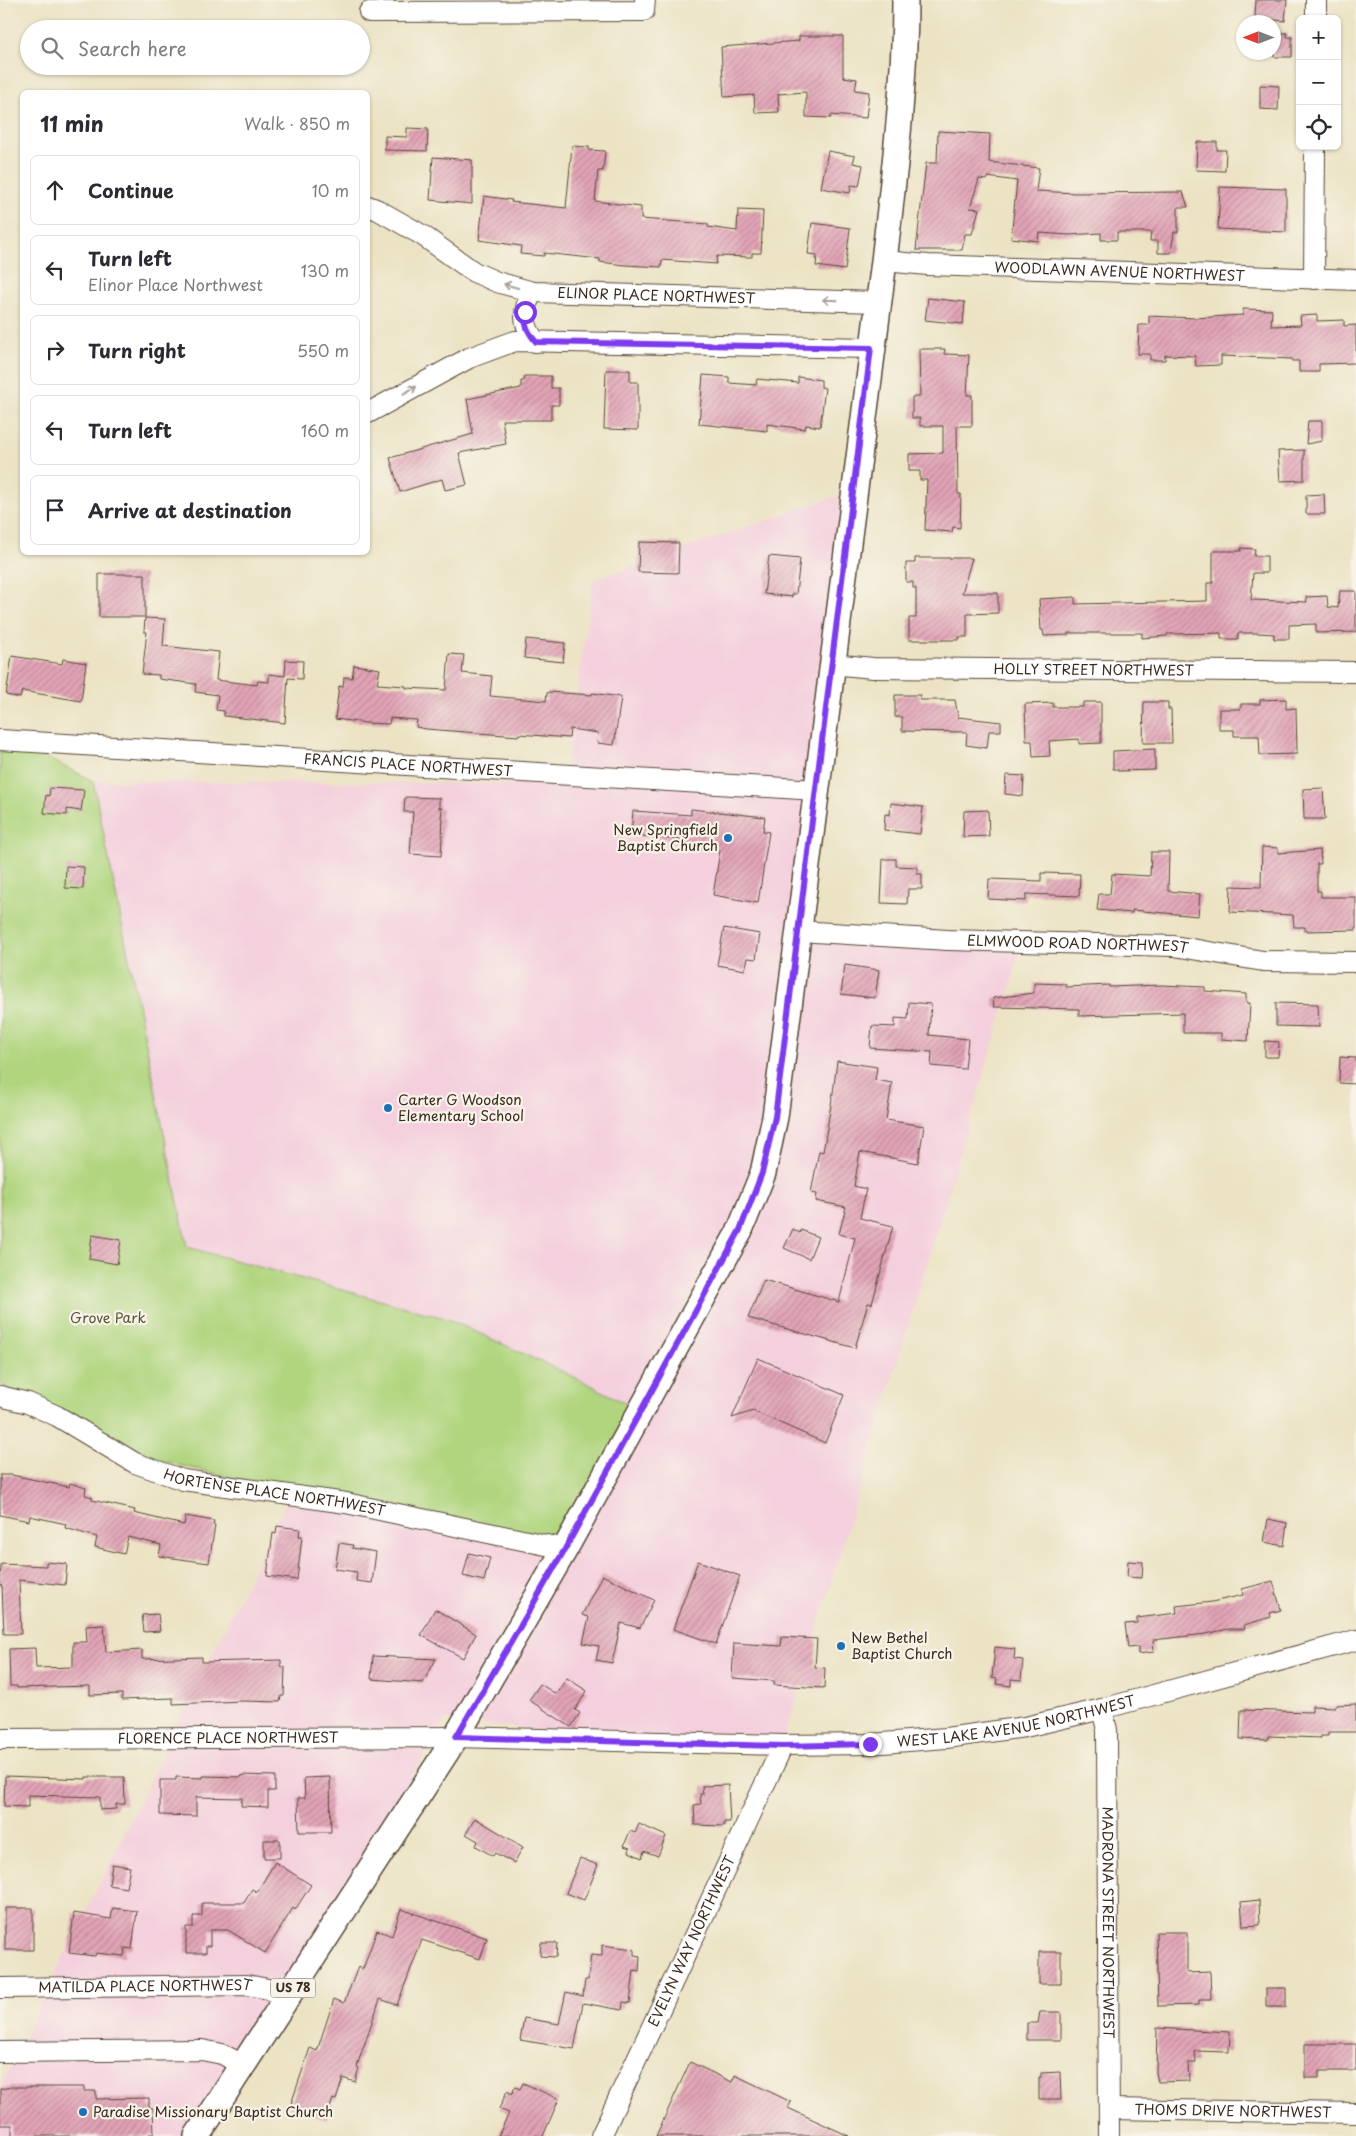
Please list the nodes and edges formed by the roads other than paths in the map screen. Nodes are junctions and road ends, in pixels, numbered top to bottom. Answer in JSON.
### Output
{"nodes":[{"id":1,"x":645,"y":0,"type":"edge"},
{"id":2,"x":905,"y":0,"type":"edge"},
{"id":3,"x":1316,"y":0,"type":"edge"},
{"id":4,"x":498,"y":6,"type":"edge"},
{"id":5,"x":369,"y":12,"type":"dead end"},
{"id":6,"x":1316,"y":15,"type":"edge"},
{"id":7,"x":1315,"y":150,"type":"edge"},
{"id":8,"x":370,"y":207,"type":"edge"},
{"id":9,"x":884,"y":261,"type":"junction"},
{"id":10,"x":1314,"y":279,"type":"junction"},
{"id":11,"x":1356,"y":280,"type":"edge"},
{"id":12,"x":533,"y":292,"type":"junction"},
{"id":13,"x":878,"y":302,"type":"junction"},
{"id":14,"x":536,"y":342,"type":"junction"},
{"id":15,"x":871,"y":348,"type":"junction"},
{"id":16,"x":370,"y":412,"type":"edge"},
{"id":17,"x":832,"y":664,"type":"junction"},
{"id":18,"x":1356,"y":672,"type":"edge"},
{"id":19,"x":0,"y":740,"type":"edge"},
{"id":20,"x":816,"y":790,"type":"junction"},
{"id":21,"x":798,"y":931,"type":"junction"},
{"id":22,"x":1356,"y":962,"type":"edge"},
{"id":23,"x":0,"y":1396,"type":"edge"},
{"id":24,"x":565,"y":1549,"type":"junction"},
{"id":25,"x":1356,"y":1640,"type":"edge"},
{"id":26,"x":1102,"y":1709,"type":"junction"},
{"id":27,"x":456,"y":1737,"type":"junction"},
{"id":28,"x":0,"y":1739,"type":"edge"},
{"id":29,"x":783,"y":1746,"type":"junction"},
{"id":30,"x":0,"y":1988,"type":"edge"},
{"id":31,"x":286,"y":1998,"type":"junction"},
{"id":32,"x":0,"y":2052,"type":"edge"},
{"id":33,"x":243,"y":2065,"type":"junction"},
{"id":34,"x":1109,"y":2109,"type":"junction"},
{"id":35,"x":1356,"y":2113,"type":"edge"},
{"id":36,"x":197,"y":2136,"type":"edge"},
{"id":37,"x":601,"y":2136,"type":"edge"},
{"id":38,"x":1109,"y":2136,"type":"edge"}],
"edges":[{"from":1,"to":4,"type":"street"},
{"from":2,"to":9,"type":"main road","number":"US 78"},
{"from":3,"to":6,"type":"street"},
{"from":4,"to":5,"type":"street"},
{"from":7,"to":10,"type":"street"},
{"from":12,"to":8,"type":"street","name":"ELINOR PLACE NORTHWEST","one_way":true},
{"from":9,"to":10,"type":"street","name":"WOODLAWN AVENUE NORTHWEST"},
{"from":9,"to":13,"type":"main road","number":"US 78"},
{"from":10,"to":11,"type":"street","name":"WOODLAWN AVENUE NORTHWEST"},
{"from":13,"to":12,"type":"street","name":"ELINOR PLACE NORTHWEST","one_way":true},
{"from":12,"to":14,"type":"street"},
{"from":13,"to":15,"type":"main road","number":"US 78"},
{"from":14,"to":15,"type":"street"},
{"from":16,"to":14,"type":"street","one_way":true},
{"from":15,"to":17,"type":"main road","number":"US 78"},
{"from":17,"to":18,"type":"street","name":"HOLLY STREET NORTHWEST"},
{"from":17,"to":20,"type":"main road","number":"US 78"},
{"from":19,"to":20,"type":"street","name":"FRANCIS PLACE NORTHWEST"},
{"from":20,"to":21,"type":"main road","number":"US 78"},
{"from":21,"to":22,"type":"street","name":"ELMWOOD ROAD NORTHWEST"},
{"from":21,"to":24,"type":"main road","number":"US 78"},
{"from":23,"to":24,"type":"street","name":"HORTENSE PLACE NORTHWEST"},
{"from":24,"to":27,"type":"main road","number":"US 78"},
{"from":25,"to":26,"type":"street","name":"WEST LAKE AVENUE NORTHWEST"},
{"from":26,"to":29,"type":"street","name":"WEST LAKE AVENUE NORTHWEST"},
{"from":26,"to":34,"type":"street","name":"MADRONA STREET NORTHWEST"},
{"from":27,"to":28,"type":"street","name":"FLORENCE PLACE NORTHWEST"},
{"from":27,"to":29,"type":"street","name":"WEST LAKE AVENUE NORTHWEST"},
{"from":27,"to":31,"type":"main road","number":"US 78"},
{"from":29,"to":37,"type":"street","name":"EVELYN WAY NORTHWEST"},
{"from":30,"to":31,"type":"street","name":"MATILDA PLACE NORTHWEST"},
{"from":31,"to":33,"type":"main road","number":"US 78"},
{"from":32,"to":33,"type":"street"},
{"from":33,"to":36,"type":"main road","number":"US 78"},
{"from":34,"to":35,"type":"street","name":"THOMS DRIVE NORTHWEST"},
{"from":34,"to":38,"type":"street","name":"MADRONA STREET NORTHWEST"}]}
